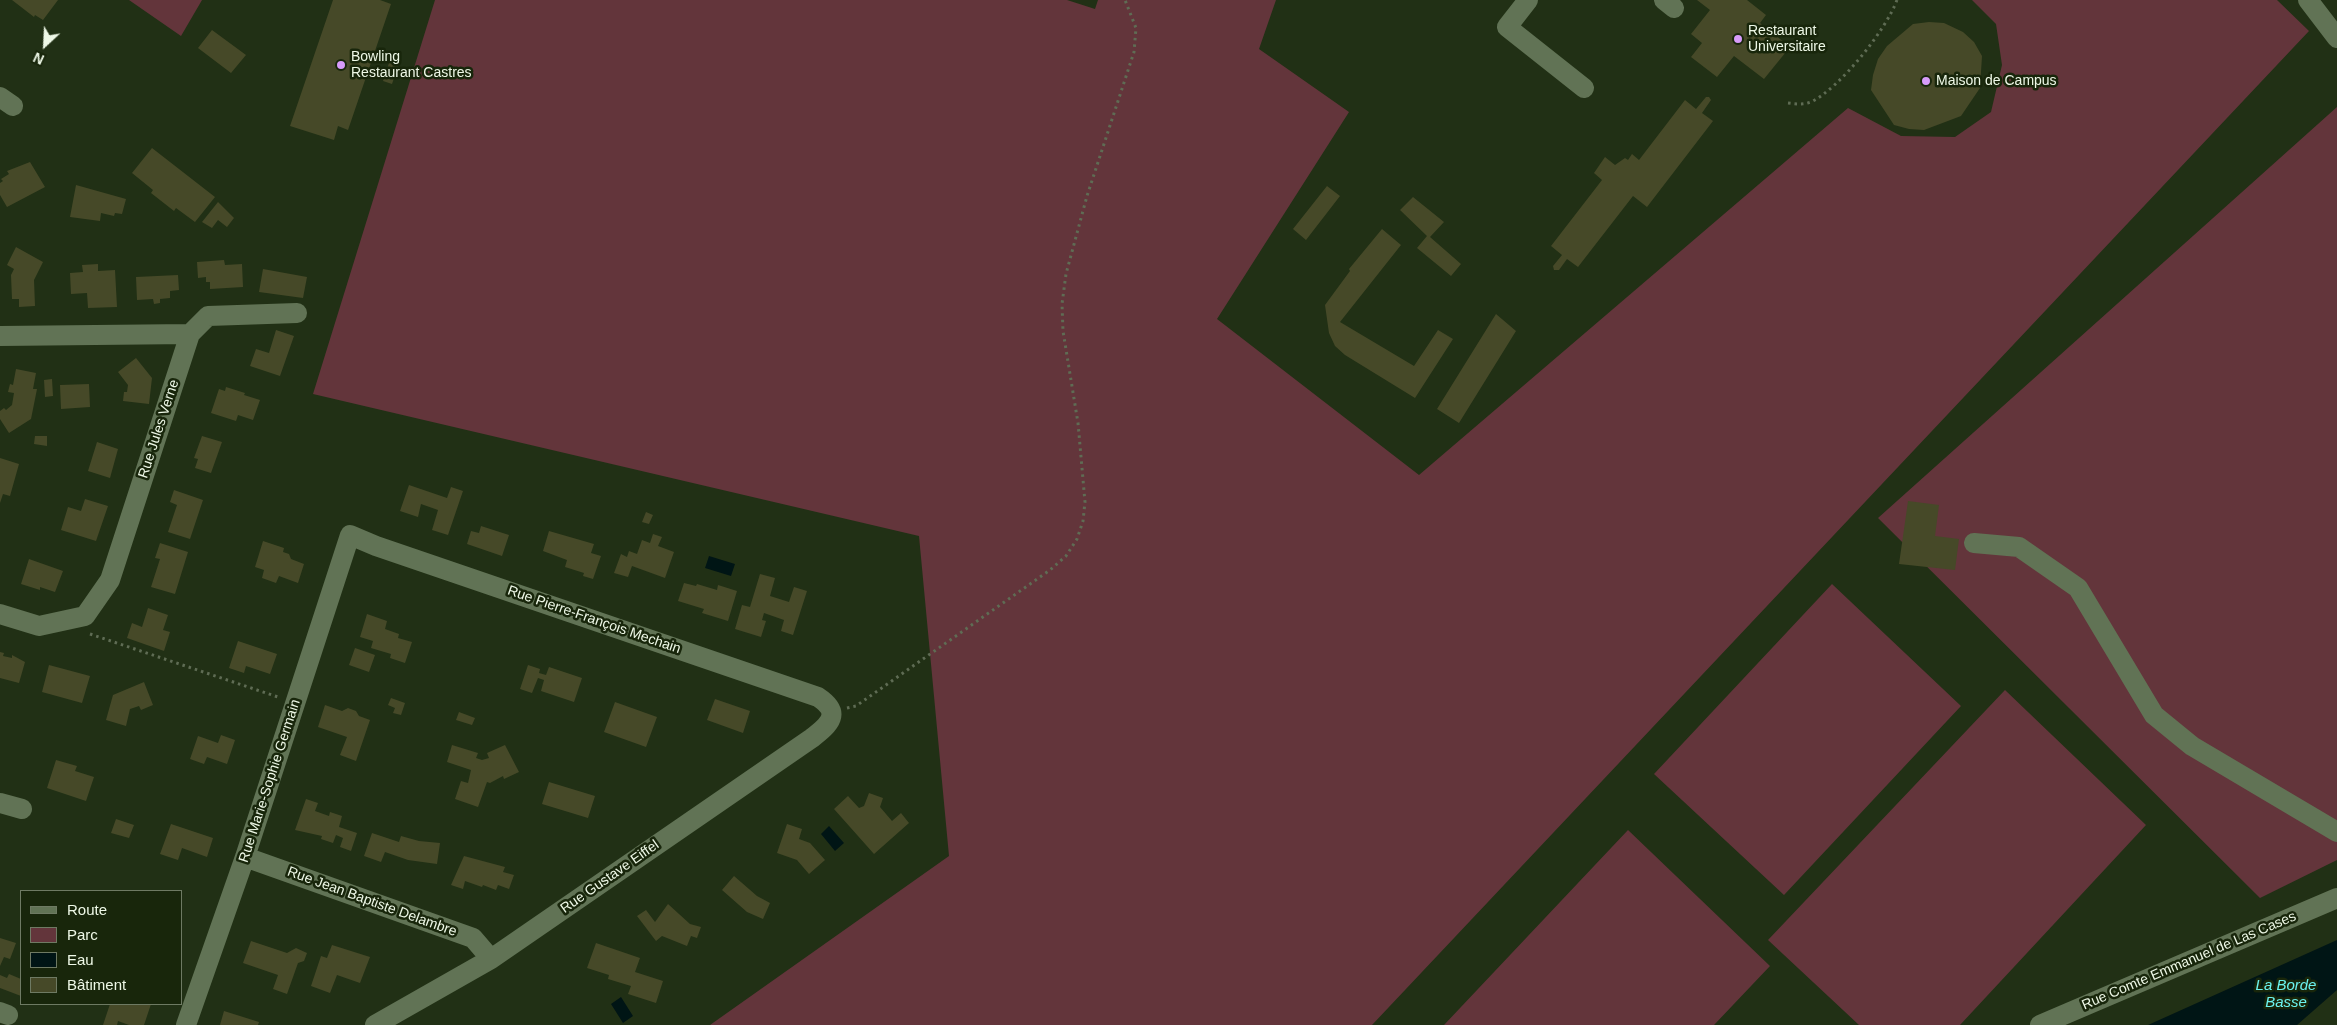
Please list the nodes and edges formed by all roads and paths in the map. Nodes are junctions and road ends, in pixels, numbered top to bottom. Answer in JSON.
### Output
{"nodes":[{"id":1,"x":1125,"y":0,"type":"edge"},
{"id":2,"x":1528,"y":0,"type":"edge"},
{"id":3,"x":1897,"y":0,"type":"edge"},
{"id":4,"x":2308,"y":0,"type":"edge"},
{"id":5,"x":2337,"y":38,"type":"edge"},
{"id":6,"x":1584,"y":88,"type":"dead end"},
{"id":7,"x":1788,"y":103,"type":"dead end"},
{"id":8,"x":297,"y":314,"type":"dead end"},
{"id":9,"x":190,"y":334,"type":"junction"},
{"id":10,"x":0,"y":336,"type":"edge"},
{"id":11,"x":350,"y":535,"type":"joint"},
{"id":12,"x":1974,"y":543,"type":"dead end"},
{"id":13,"x":0,"y":614,"type":"edge"},
{"id":14,"x":82,"y":632,"type":"dead end"},
{"id":15,"x":295,"y":703,"type":"junction"},
{"id":16,"x":832,"y":712,"type":"junction"},
{"id":17,"x":0,"y":803,"type":"edge"},
{"id":18,"x":22,"y":809,"type":"dead end"},
{"id":19,"x":2337,"y":832,"type":"edge"},
{"id":20,"x":245,"y":857,"type":"junction"},
{"id":21,"x":2337,"y":898,"type":"edge"},
{"id":22,"x":492,"y":959,"type":"junction"},
{"id":23,"x":186,"y":1025,"type":"edge"},
{"id":24,"x":375,"y":1025,"type":"edge"},
{"id":25,"x":2040,"y":1025,"type":"edge"}],
"edges":[{"from":1,"to":16,"type":"path"},
{"from":2,"to":6,"type":"street"},
{"from":3,"to":7,"type":"path"},
{"from":4,"to":5,"type":"street"},
{"from":8,"to":9,"type":"street"},
{"from":9,"to":10,"type":"street"},
{"from":9,"to":13,"type":"street","name":"Rue Jules Verne"},
{"from":11,"to":15,"type":"street","name":"Rue Marie-Sophie Germain"},
{"from":11,"to":16,"type":"street","name":"Rue Pierre-François Mechain"},
{"from":12,"to":19,"type":"street"},
{"from":14,"to":15,"type":"path"},
{"from":15,"to":20,"type":"street","name":"Rue Marie-Sophie Germain"},
{"from":16,"to":22,"type":"street","name":"Rue Gustave Eiffel"},
{"from":17,"to":18,"type":"street"},
{"from":20,"to":22,"type":"street","name":"Rue Jean Baptiste Delambre"},
{"from":20,"to":23,"type":"street","name":"Rue Marie-Sophie Germain"},
{"from":21,"to":25,"type":"street","name":"Rue Comte Emmanuel de Las Cases"},
{"from":22,"to":24,"type":"street","name":"Rue Gustave Eiffel"}]}
